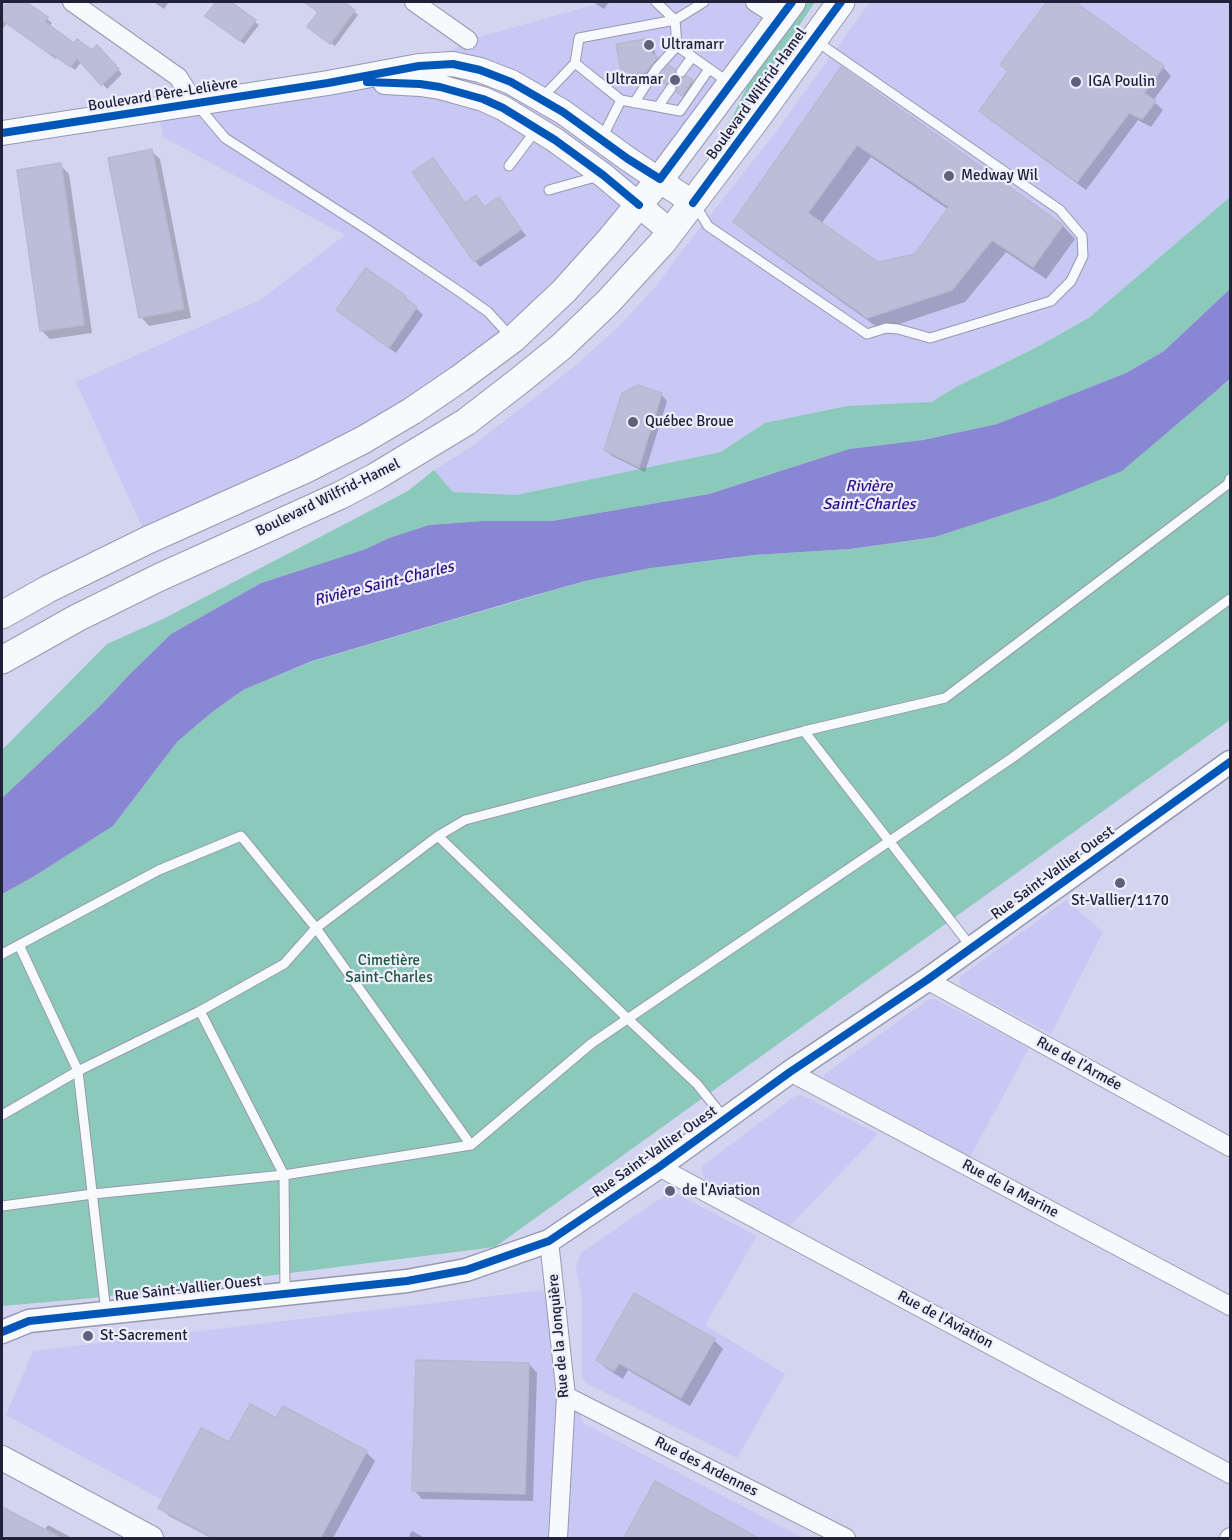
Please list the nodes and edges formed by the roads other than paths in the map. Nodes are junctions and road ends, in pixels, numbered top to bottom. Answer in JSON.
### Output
{"nodes":[{"id":1,"x":72,"y":2,"type":"edge"},
{"id":2,"x":414,"y":2,"type":"edge"},
{"id":3,"x":656,"y":2,"type":"edge"},
{"id":4,"x":704,"y":2,"type":"edge"},
{"id":5,"x":755,"y":2,"type":"edge"},
{"id":6,"x":841,"y":2,"type":"edge"},
{"id":7,"x":786,"y":10,"type":"edge"},
{"id":8,"x":675,"y":20,"type":"junction"},
{"id":9,"x":814,"y":39,"type":"junction"},
{"id":10,"x":468,"y":40,"type":"dead end"},
{"id":11,"x":677,"y":46,"type":"junction"},
{"id":12,"x":692,"y":57,"type":"junction"},
{"id":13,"x":574,"y":63,"type":"junction"},
{"id":14,"x":708,"y":69,"type":"junction"},
{"id":15,"x":681,"y":72,"type":"dead end"},
{"id":16,"x":328,"y":83,"type":"junction"},
{"id":17,"x":731,"y":84,"type":"junction"},
{"id":18,"x":671,"y":88,"type":"dead end"},
{"id":19,"x":541,"y":99,"type":"junction"},
{"id":20,"x":621,"y":100,"type":"junction"},
{"id":21,"x":195,"y":103,"type":"junction"},
{"id":22,"x":634,"y":103,"type":"junction"},
{"id":23,"x":658,"y":107,"type":"junction"},
{"id":24,"x":538,"y":129,"type":"junction"},
{"id":25,"x":2,"y":133,"type":"edge"},
{"id":26,"x":601,"y":140,"type":"junction"},
{"id":27,"x":509,"y":166,"type":"dead end"},
{"id":28,"x":603,"y":175,"type":"junction"},
{"id":29,"x":660,"y":179,"type":"junction"},
{"id":30,"x":549,"y":190,"type":"dead end"},
{"id":31,"x":693,"y":203,"type":"junction"},
{"id":32,"x":639,"y":205,"type":"junction"},
{"id":33,"x":671,"y":232,"type":"junction"},
{"id":34,"x":513,"y":339,"type":"junction"},
{"id":35,"x":1230,"y":479,"type":"edge"},
{"id":36,"x":1230,"y":599,"type":"edge"},
{"id":37,"x":2,"y":615,"type":"edge"},
{"id":38,"x":2,"y":660,"type":"edge"},
{"id":39,"x":804,"y":731,"type":"junction"},
{"id":40,"x":1230,"y":762,"type":"edge"},
{"id":41,"x":438,"y":836,"type":"junction"},
{"id":42,"x":889,"y":841,"type":"junction"},
{"id":43,"x":316,"y":928,"type":"junction"},
{"id":44,"x":19,"y":945,"type":"junction"},
{"id":45,"x":972,"y":948,"type":"junction"},
{"id":46,"x":2,"y":954,"type":"edge"},
{"id":47,"x":927,"y":980,"type":"junction"},
{"id":48,"x":200,"y":1011,"type":"junction"},
{"id":49,"x":627,"y":1018,"type":"junction"},
{"id":50,"x":78,"y":1071,"type":"junction"},
{"id":51,"x":790,"y":1072,"type":"junction"},
{"id":52,"x":2,"y":1115,"type":"edge"},
{"id":53,"x":726,"y":1119,"type":"junction"},
{"id":54,"x":471,"y":1146,"type":"junction"},
{"id":55,"x":1230,"y":1147,"type":"edge"},
{"id":56,"x":659,"y":1167,"type":"junction"},
{"id":57,"x":284,"y":1175,"type":"junction"},
{"id":58,"x":93,"y":1194,"type":"junction"},
{"id":59,"x":2,"y":1206,"type":"edge"},
{"id":60,"x":549,"y":1241,"type":"junction"},
{"id":61,"x":285,"y":1293,"type":"junction"},
{"id":62,"x":1230,"y":1306,"type":"edge"},
{"id":63,"x":106,"y":1312,"type":"junction"},
{"id":64,"x":2,"y":1332,"type":"edge"},
{"id":65,"x":566,"y":1396,"type":"junction"},
{"id":66,"x":2,"y":1458,"type":"edge"},
{"id":67,"x":1230,"y":1474,"type":"edge"},
{"id":68,"x":152,"y":1539,"type":"edge"},
{"id":69,"x":558,"y":1539,"type":"edge"},
{"id":70,"x":846,"y":1539,"type":"edge"}],
"edges":[{"from":1,"to":21,"type":"street"},
{"from":2,"to":10,"type":"street"},
{"from":3,"to":8,"type":"lane"},
{"from":4,"to":8,"type":"lane"},
{"from":5,"to":7,"type":"street"},
{"from":6,"to":9,"type":"main road","name":"Boulevard Wilfrid-Hamel"},
{"from":7,"to":17,"type":"main road","name":"Boulevard Wilfrid-Hamel"},
{"from":8,"to":11,"type":"lane"},
{"from":8,"to":13,"type":"lane"},
{"from":9,"to":31,"type":"main road","name":"Boulevard Wilfrid-Hamel"},
{"from":9,"to":31,"type":"lane"},
{"from":11,"to":12,"type":"lane"},
{"from":11,"to":22,"type":"lane"},
{"from":12,"to":14,"type":"lane"},
{"from":12,"to":15,"type":"lane"},
{"from":13,"to":19,"type":"lane"},
{"from":13,"to":20,"type":"lane"},
{"from":14,"to":17,"type":"lane"},
{"from":14,"to":23,"type":"lane"},
{"from":16,"to":19,"type":"main road","name":"Boulevard Père-Lelièvre"},
{"from":16,"to":21,"type":"main road","name":"Boulevard Père-Lelièvre"},
{"from":16,"to":24,"type":"main road","name":"Boulevard Père-Lelièvre"},
{"from":17,"to":29,"type":"main road","name":"Boulevard Wilfrid-Hamel"},
{"from":18,"to":23,"type":"lane"},
{"from":19,"to":26,"type":"main road","name":"Boulevard Père-Lelièvre"},
{"from":20,"to":22,"type":"lane"},
{"from":20,"to":26,"type":"lane"},
{"from":21,"to":25,"type":"main road","name":"Boulevard Père-Lelièvre"},
{"from":21,"to":34,"type":"lane"},
{"from":22,"to":23,"type":"lane"},
{"from":24,"to":27,"type":"lane"},
{"from":24,"to":28,"type":"main road","name":"Boulevard Père-Lelièvre"},
{"from":26,"to":29,"type":"main road","name":"Boulevard Père-Lelièvre"},
{"from":28,"to":30,"type":"lane"},
{"from":28,"to":32,"type":"main road","name":"Boulevard Père-Lelièvre"},
{"from":29,"to":31,"type":"main road","name":"Boulevard Père-Lelièvre"},
{"from":29,"to":32,"type":"main road","name":"Boulevard Wilfrid-Hamel"},
{"from":31,"to":33,"type":"main road","name":"Boulevard Wilfrid-Hamel"},
{"from":32,"to":33,"type":"main road","name":"Boulevard Père-Lelièvre"},
{"from":32,"to":34,"type":"main road","name":"Boulevard Wilfrid-Hamel"},
{"from":33,"to":38,"type":"main road","name":"Boulevard Wilfrid-Hamel"},
{"from":34,"to":37,"type":"main road","name":"Boulevard Wilfrid-Hamel"},
{"from":35,"to":39,"type":"lane"},
{"from":36,"to":42,"type":"lane"},
{"from":39,"to":41,"type":"lane"},
{"from":39,"to":42,"type":"lane"},
{"from":40,"to":45,"type":"street","name":"Rue Saint-Vallier Ouest"},
{"from":41,"to":43,"type":"lane"},
{"from":41,"to":49,"type":"lane"},
{"from":42,"to":45,"type":"lane"},
{"from":42,"to":49,"type":"lane"},
{"from":43,"to":44,"type":"lane"},
{"from":43,"to":48,"type":"lane"},
{"from":43,"to":54,"type":"lane"},
{"from":44,"to":46,"type":"lane"},
{"from":44,"to":50,"type":"lane"},
{"from":45,"to":47,"type":"street","name":"Rue Saint-Vallier Ouest"},
{"from":47,"to":51,"type":"street","name":"Rue Saint-Vallier Ouest"},
{"from":47,"to":55,"type":"street","name":"Rue de l'Armée"},
{"from":48,"to":50,"type":"lane"},
{"from":48,"to":57,"type":"lane"},
{"from":49,"to":53,"type":"lane"},
{"from":49,"to":54,"type":"lane"},
{"from":50,"to":52,"type":"lane"},
{"from":50,"to":58,"type":"lane"},
{"from":51,"to":53,"type":"street","name":"Rue Saint-Vallier Ouest"},
{"from":51,"to":62,"type":"street","name":"Rue de la Marine"},
{"from":53,"to":56,"type":"street","name":"Rue Saint-Vallier Ouest"},
{"from":54,"to":57,"type":"lane"},
{"from":56,"to":60,"type":"street","name":"Rue Saint-Vallier Ouest"},
{"from":56,"to":67,"type":"street","name":"Rue de l'Aviation"},
{"from":57,"to":58,"type":"lane"},
{"from":57,"to":61,"type":"lane"},
{"from":58,"to":59,"type":"lane"},
{"from":58,"to":63,"type":"lane"},
{"from":60,"to":61,"type":"street","name":"Rue Saint-Vallier Ouest"},
{"from":60,"to":65,"type":"street","name":"Rue de la Jonquière"},
{"from":61,"to":63,"type":"street","name":"Rue Saint-Vallier Ouest"},
{"from":63,"to":64,"type":"street","name":"Rue Saint-Vallier Ouest"},
{"from":65,"to":69,"type":"street","name":"Rue de la Jonquière"},
{"from":65,"to":70,"type":"street","name":"Rue des Ardennes"},
{"from":66,"to":68,"type":"main road"}]}
